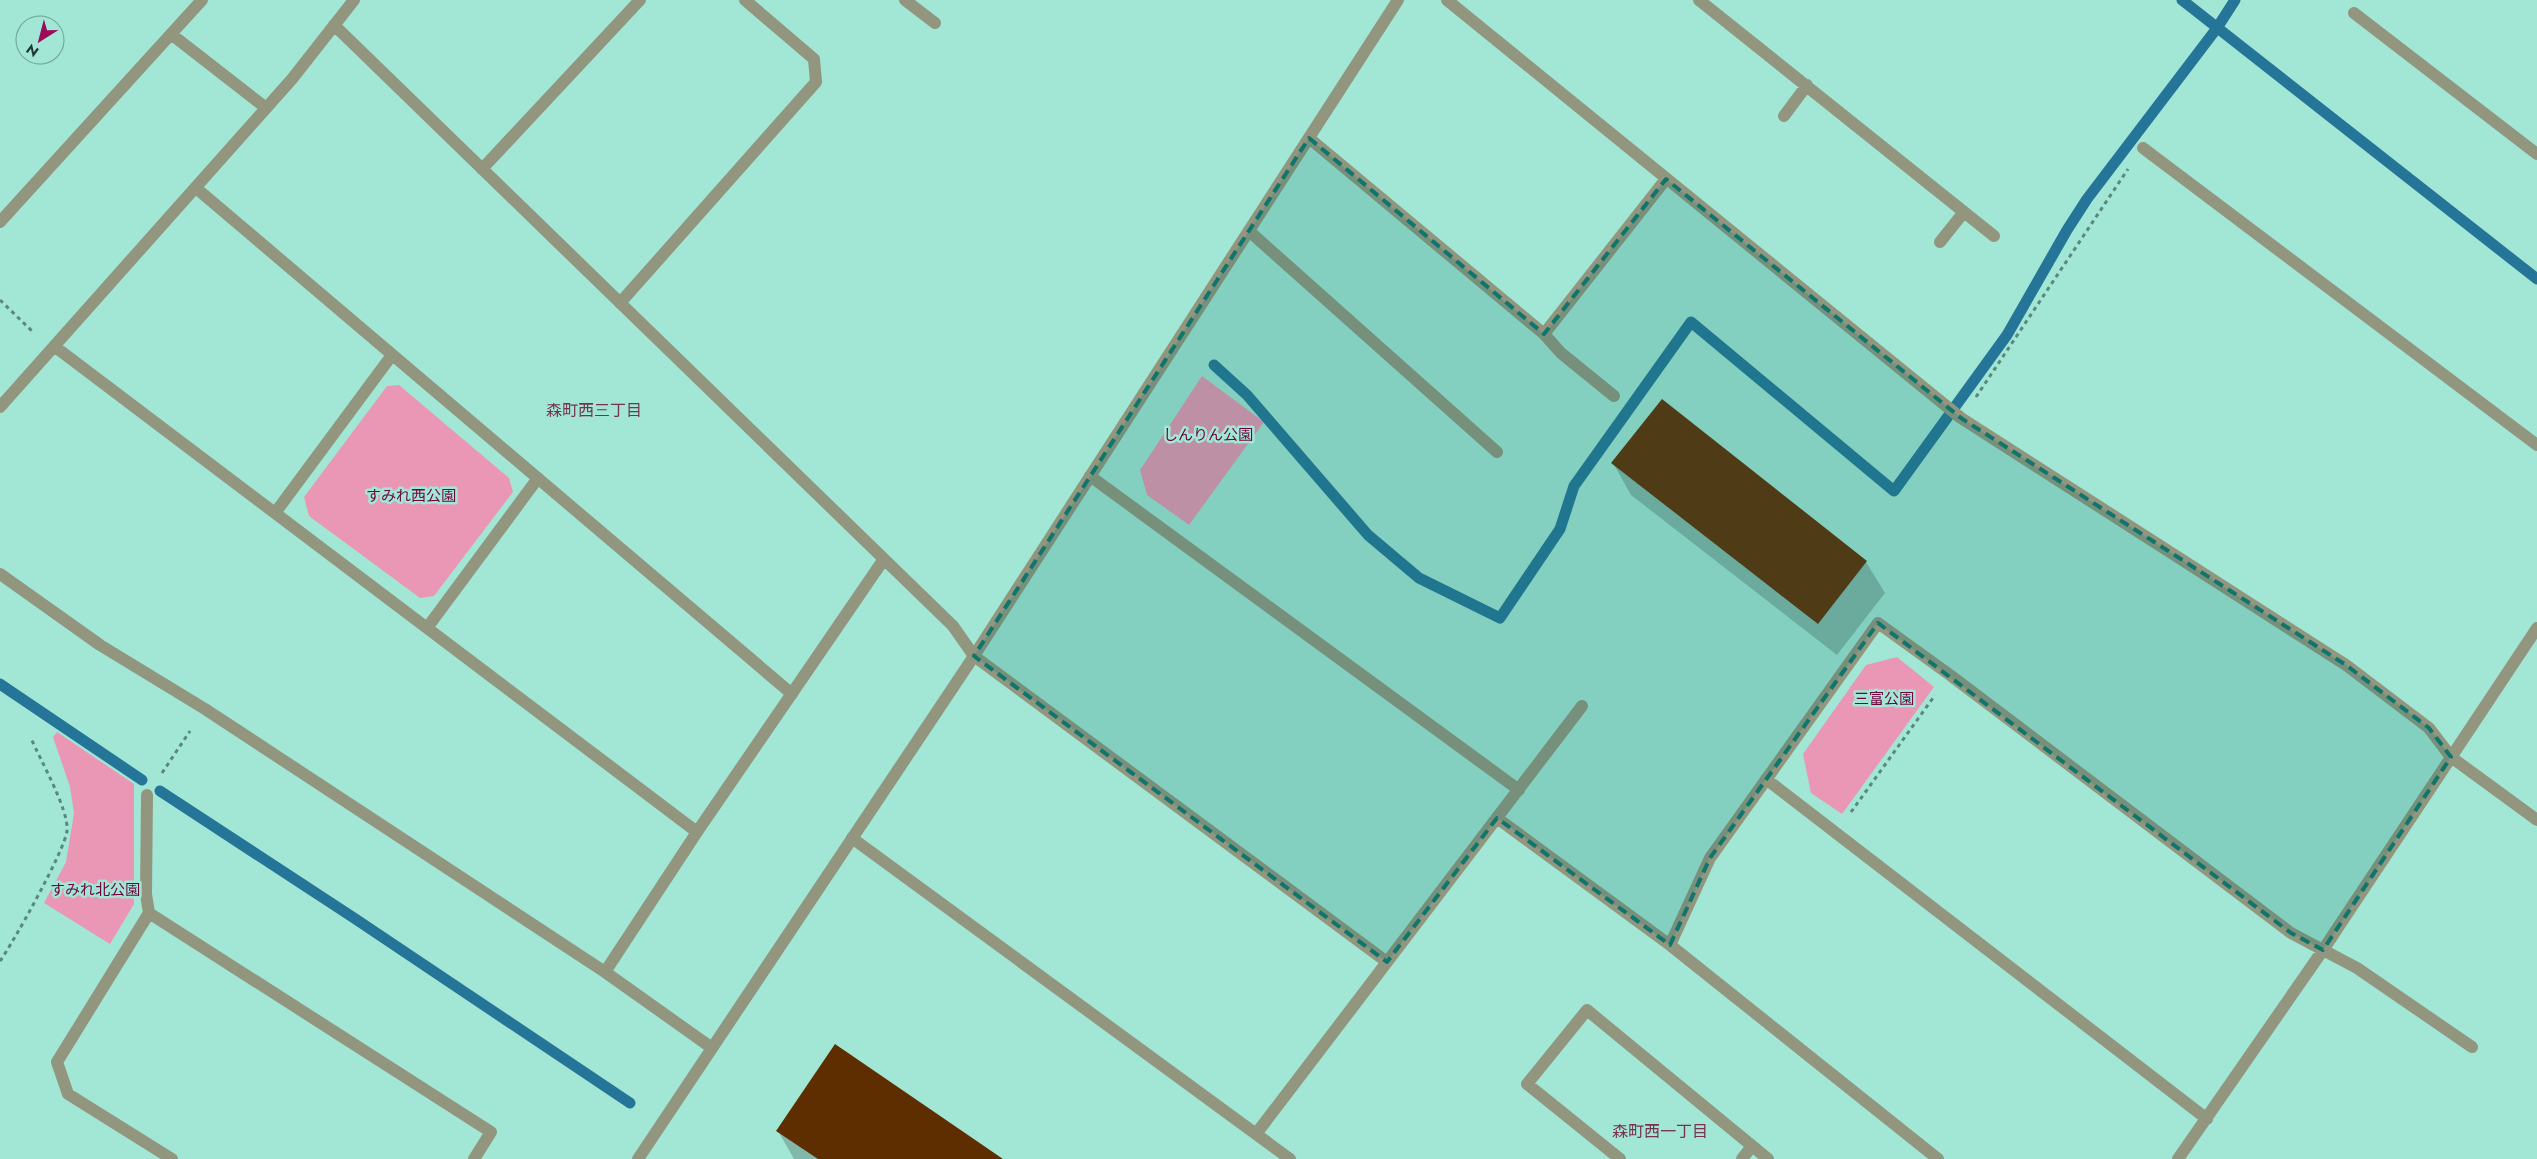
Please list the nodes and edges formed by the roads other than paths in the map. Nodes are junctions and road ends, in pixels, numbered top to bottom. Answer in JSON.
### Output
{"nodes":[{"id":1,"x":202,"y":0,"type":"edge"},
{"id":2,"x":354,"y":0,"type":"edge"},
{"id":3,"x":640,"y":0,"type":"edge"},
{"id":4,"x":745,"y":0,"type":"edge"},
{"id":5,"x":905,"y":0,"type":"edge"},
{"id":6,"x":1398,"y":0,"type":"edge"},
{"id":7,"x":1447,"y":0,"type":"edge"},
{"id":8,"x":1699,"y":0,"type":"edge"},
{"id":9,"x":2354,"y":13,"type":"dead end"},
{"id":10,"x":935,"y":23,"type":"dead end"},
{"id":11,"x":334,"y":25,"type":"junction"},
{"id":12,"x":172,"y":34,"type":"junction"},
{"id":13,"x":1806,"y":85,"type":"junction"},
{"id":14,"x":266,"y":108,"type":"junction"},
{"id":15,"x":1784,"y":116,"type":"dead end"},
{"id":16,"x":1309,"y":138,"type":"junction"},
{"id":17,"x":2142,"y":148,"type":"road end"},
{"id":18,"x":2537,"y":154,"type":"edge"},
{"id":19,"x":482,"y":169,"type":"junction"},
{"id":20,"x":1666,"y":179,"type":"junction"},
{"id":21,"x":196,"y":188,"type":"junction"},
{"id":22,"x":1964,"y":212,"type":"junction"},
{"id":23,"x":0,"y":222,"type":"edge"},
{"id":24,"x":1249,"y":231,"type":"junction"},
{"id":25,"x":1994,"y":236,"type":"dead end"},
{"id":26,"x":1940,"y":242,"type":"dead end"},
{"id":27,"x":620,"y":303,"type":"junction"},
{"id":28,"x":1544,"y":334,"type":"junction"},
{"id":29,"x":54,"y":346,"type":"junction"},
{"id":30,"x":392,"y":355,"type":"junction"},
{"id":31,"x":1614,"y":396,"type":"dead end"},
{"id":32,"x":0,"y":407,"type":"edge"},
{"id":33,"x":2537,"y":445,"type":"edge"},
{"id":34,"x":1497,"y":452,"type":"dead end"},
{"id":35,"x":1090,"y":476,"type":"junction"},
{"id":36,"x":538,"y":478,"type":"junction"},
{"id":37,"x":275,"y":513,"type":"junction"},
{"id":38,"x":884,"y":559,"type":"junction"},
{"id":39,"x":0,"y":574,"type":"edge"},
{"id":40,"x":426,"y":628,"type":"junction"},
{"id":41,"x":2537,"y":628,"type":"edge"},
{"id":42,"x":974,"y":656,"type":"junction"},
{"id":43,"x":792,"y":694,"type":"junction"},
{"id":44,"x":1582,"y":706,"type":"dead end"},
{"id":45,"x":2451,"y":758,"type":"junction"},
{"id":46,"x":1766,"y":779,"type":"junction"},
{"id":47,"x":1519,"y":790,"type":"junction"},
{"id":48,"x":147,"y":795,"type":"road end"},
{"id":49,"x":1497,"y":818,"type":"junction"},
{"id":50,"x":2537,"y":820,"type":"edge"},
{"id":51,"x":697,"y":832,"type":"junction"},
{"id":52,"x":852,"y":838,"type":"junction"},
{"id":53,"x":148,"y":913,"type":"junction"},
{"id":54,"x":1670,"y":945,"type":"junction"},
{"id":55,"x":2323,"y":950,"type":"junction"},
{"id":56,"x":1387,"y":962,"type":"junction"},
{"id":57,"x":605,"y":972,"type":"junction"},
{"id":58,"x":2472,"y":1047,"type":"dead end"},
{"id":59,"x":712,"y":1048,"type":"junction"},
{"id":60,"x":2208,"y":1119,"type":"junction"},
{"id":61,"x":1256,"y":1134,"type":"junction"},
{"id":62,"x":1752,"y":1146,"type":"junction"},
{"id":63,"x":172,"y":1159,"type":"edge"},
{"id":64,"x":474,"y":1159,"type":"edge"},
{"id":65,"x":638,"y":1159,"type":"edge"},
{"id":66,"x":1290,"y":1159,"type":"edge"},
{"id":67,"x":1620,"y":1159,"type":"edge"},
{"id":68,"x":1742,"y":1159,"type":"edge"},
{"id":69,"x":1768,"y":1159,"type":"edge"},
{"id":70,"x":1938,"y":1159,"type":"edge"},
{"id":71,"x":2178,"y":1159,"type":"edge"}],
"edges":[{"from":1,"to":12,"type":"street"},
{"from":2,"to":11,"type":"street"},
{"from":3,"to":19,"type":"street"},
{"from":4,"to":27,"type":"street"},
{"from":5,"to":10,"type":"street"},
{"from":6,"to":16,"type":"street"},
{"from":7,"to":20,"type":"street"},
{"from":8,"to":13,"type":"street"},
{"from":9,"to":18,"type":"street"},
{"from":11,"to":14,"type":"street"},
{"from":11,"to":19,"type":"street"},
{"from":12,"to":14,"type":"street"},
{"from":12,"to":23,"type":"street"},
{"from":13,"to":15,"type":"street"},
{"from":13,"to":22,"type":"street"},
{"from":14,"to":21,"type":"street"},
{"from":16,"to":24,"type":"street"},
{"from":16,"to":28,"type":"street"},
{"from":17,"to":33,"type":"street"},
{"from":19,"to":27,"type":"street"},
{"from":20,"to":28,"type":"street"},
{"from":20,"to":45,"type":"street"},
{"from":21,"to":29,"type":"street"},
{"from":21,"to":30,"type":"street"},
{"from":22,"to":25,"type":"street"},
{"from":22,"to":26,"type":"street"},
{"from":24,"to":34,"type":"street"},
{"from":24,"to":35,"type":"street"},
{"from":27,"to":38,"type":"street"},
{"from":28,"to":31,"type":"street"},
{"from":29,"to":32,"type":"street"},
{"from":29,"to":37,"type":"street"},
{"from":30,"to":36,"type":"street"},
{"from":30,"to":37,"type":"street"},
{"from":35,"to":42,"type":"street"},
{"from":35,"to":47,"type":"street"},
{"from":36,"to":40,"type":"street"},
{"from":36,"to":43,"type":"street"},
{"from":37,"to":40,"type":"street"},
{"from":38,"to":42,"type":"street"},
{"from":38,"to":43,"type":"street"},
{"from":39,"to":57,"type":"street"},
{"from":40,"to":51,"type":"street"},
{"from":41,"to":45,"type":"street"},
{"from":42,"to":52,"type":"street"},
{"from":42,"to":56,"type":"street"},
{"from":43,"to":51,"type":"street"},
{"from":44,"to":47,"type":"street"},
{"from":45,"to":50,"type":"street"},
{"from":45,"to":55,"type":"street"},
{"from":46,"to":54,"type":"street"},
{"from":46,"to":55,"type":"street"},
{"from":46,"to":60,"type":"street"},
{"from":47,"to":49,"type":"street"},
{"from":48,"to":53,"type":"street"},
{"from":49,"to":54,"type":"street"},
{"from":49,"to":56,"type":"street"},
{"from":51,"to":57,"type":"street"},
{"from":52,"to":59,"type":"street"},
{"from":52,"to":61,"type":"street"},
{"from":53,"to":63,"type":"street"},
{"from":53,"to":64,"type":"street"},
{"from":54,"to":70,"type":"street"},
{"from":55,"to":58,"type":"street"},
{"from":55,"to":60,"type":"street"},
{"from":56,"to":61,"type":"street"},
{"from":57,"to":59,"type":"street"},
{"from":59,"to":65,"type":"street"},
{"from":60,"to":71,"type":"street"},
{"from":61,"to":66,"type":"street"},
{"from":62,"to":67,"type":"street"},
{"from":62,"to":68,"type":"street"},
{"from":62,"to":69,"type":"street"}]}
